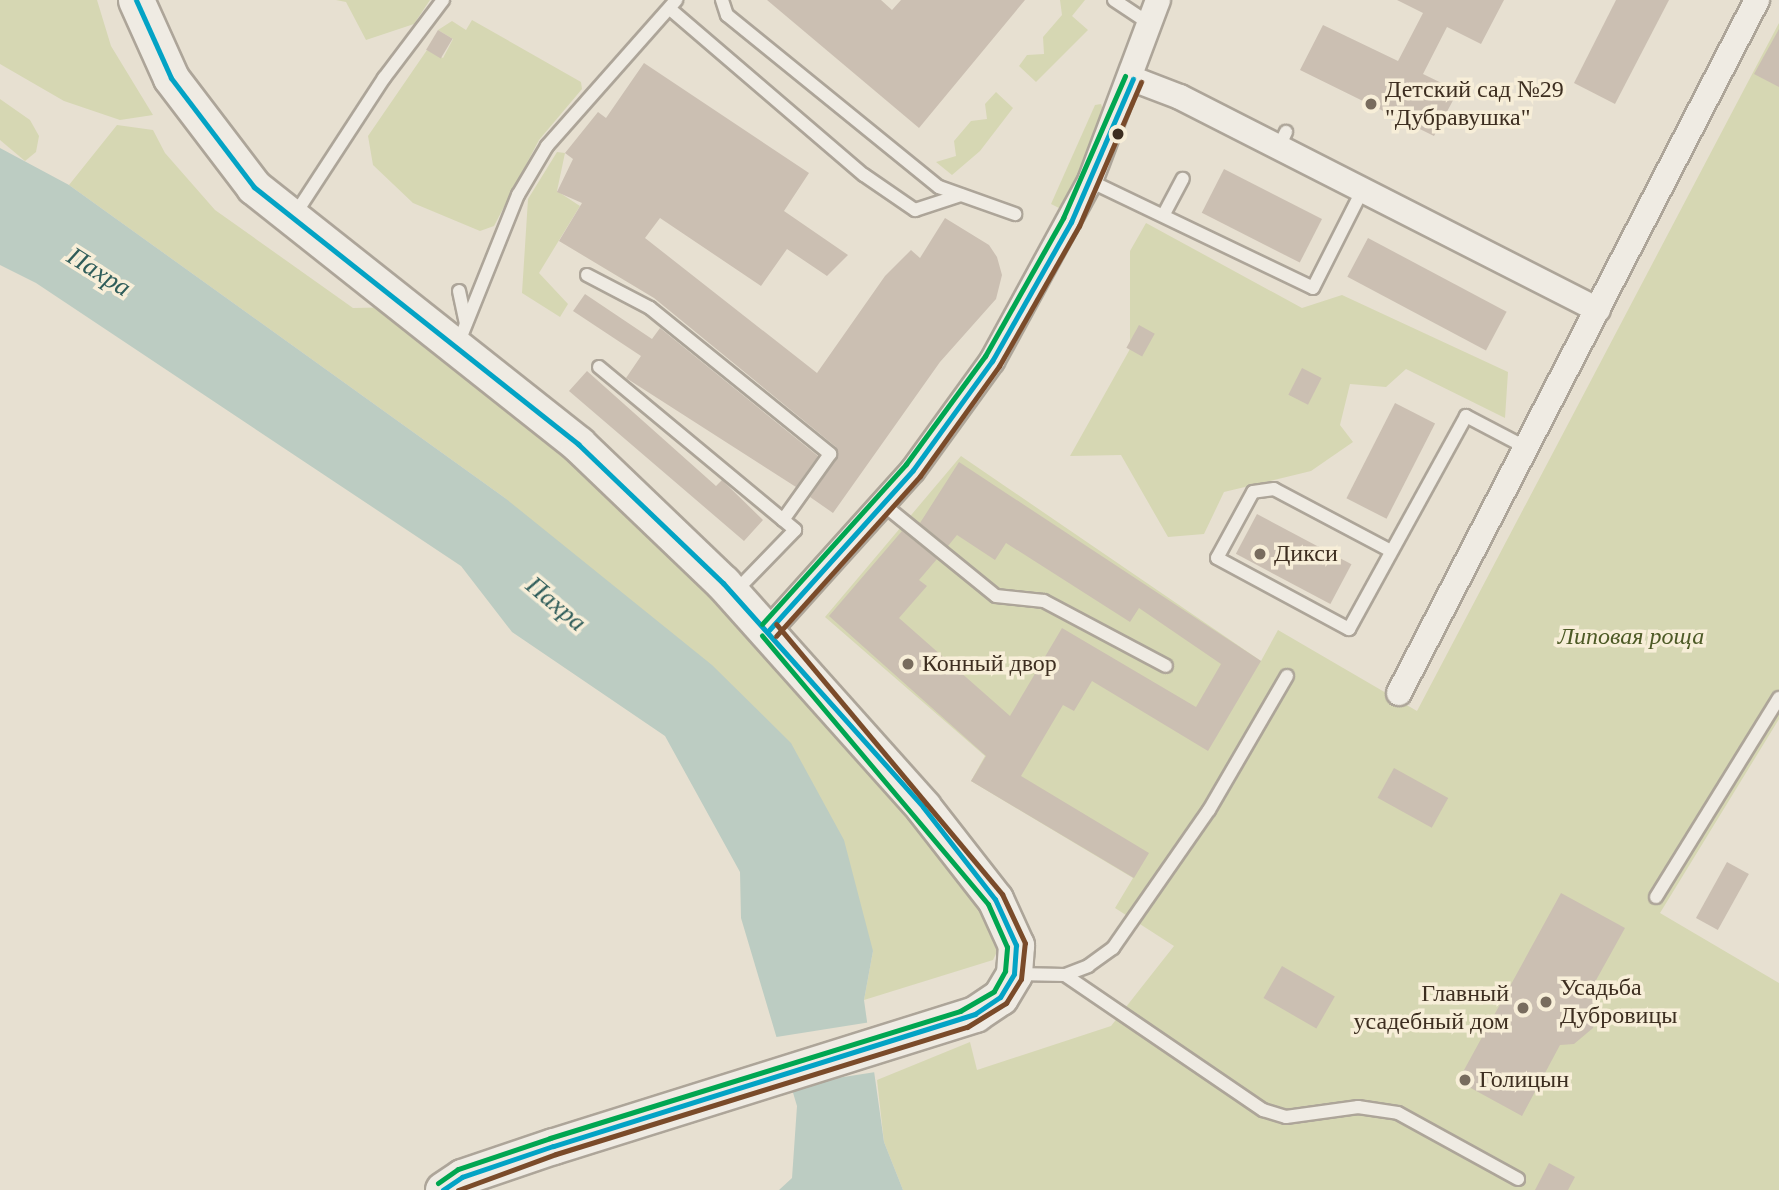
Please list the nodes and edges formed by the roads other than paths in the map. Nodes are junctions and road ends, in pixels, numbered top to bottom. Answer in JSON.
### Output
{"nodes":[{"id":1,"x":136,"y":0,"type":"edge"},
{"id":2,"x":443,"y":0,"type":"edge"},
{"id":3,"x":722,"y":0,"type":"edge"},
{"id":4,"x":1158,"y":0,"type":"edge"},
{"id":5,"x":1757,"y":0,"type":"edge"},
{"id":6,"x":1115,"y":1,"type":"edge"},
{"id":7,"x":673,"y":4,"type":"edge"},
{"id":8,"x":1150,"y":24,"type":"junction"},
{"id":9,"x":1133,"y":79,"type":"junction"},
{"id":10,"x":1183,"y":178,"type":"dead end"},
{"id":11,"x":1090,"y":181,"type":"junction"},
{"id":12,"x":1361,"y":193,"type":"junction"},
{"id":13,"x":962,"y":195,"type":"junction"},
{"id":14,"x":1014,"y":214,"type":"dead end"},
{"id":15,"x":1164,"y":214,"type":"junction"},
{"id":16,"x":292,"y":220,"type":"junction"},
{"id":17,"x":587,"y":275,"type":"dead end"},
{"id":18,"x":459,"y":291,"type":"dead end"},
{"id":19,"x":1598,"y":310,"type":"junction"},
{"id":20,"x":461,"y":335,"type":"junction"},
{"id":21,"x":598,"y":367,"type":"dead end"},
{"id":22,"x":1527,"y":447,"type":"junction"},
{"id":23,"x":884,"y":505,"type":"junction"},
{"id":24,"x":783,"y":520,"type":"junction"},
{"id":25,"x":1391,"y":551,"type":"junction"},
{"id":26,"x":734,"y":593,"type":"junction"},
{"id":27,"x":769,"y":630,"type":"junction"},
{"id":28,"x":1166,"y":666,"type":"dead end"},
{"id":29,"x":1287,"y":676,"type":"dead end"},
{"id":30,"x":1399,"y":693,"type":"dead end"},
{"id":31,"x":1779,"y":698,"type":"edge"},
{"id":32,"x":1656,"y":897,"type":"dead end"},
{"id":33,"x":1014,"y":974,"type":"junction"},
{"id":34,"x":1065,"y":975,"type":"junction"},
{"id":35,"x":1518,"y":1179,"type":"dead end"},
{"id":36,"x":443,"y":1190,"type":"edge"}],
"edges":[{"from":1,"to":16,"type":"main road"},
{"from":2,"to":16,"type":"lane"},
{"from":3,"to":13,"type":"lane"},
{"from":4,"to":8,"type":"street"},
{"from":5,"to":19,"type":"street"},
{"from":6,"to":8,"type":"lane"},
{"from":7,"to":13,"type":"lane"},
{"from":7,"to":20,"type":"lane"},
{"from":8,"to":9,"type":"street"},
{"from":9,"to":11,"type":"street"},
{"from":9,"to":12,"type":"street"},
{"from":10,"to":15,"type":"lane"},
{"from":11,"to":15,"type":"lane"},
{"from":11,"to":23,"type":"street"},
{"from":12,"to":15,"type":"lane"},
{"from":12,"to":19,"type":"street"},
{"from":13,"to":14,"type":"lane"},
{"from":16,"to":20,"type":"main road"},
{"from":17,"to":24,"type":"lane"},
{"from":18,"to":20,"type":"lane"},
{"from":19,"to":22,"type":"street"},
{"from":20,"to":26,"type":"main road"},
{"from":21,"to":24,"type":"lane"},
{"from":22,"to":25,"type":"lane"},
{"from":22,"to":30,"type":"street"},
{"from":23,"to":27,"type":"street"},
{"from":23,"to":28,"type":"lane"},
{"from":24,"to":26,"type":"lane"},
{"from":25,"to":25,"type":"lane"},
{"from":26,"to":27,"type":"main road"},
{"from":27,"to":33,"type":"main road"},
{"from":29,"to":34,"type":"lane"},
{"from":31,"to":32,"type":"lane"},
{"from":33,"to":34,"type":"lane"},
{"from":33,"to":36,"type":"main road"},
{"from":34,"to":35,"type":"lane"}]}
